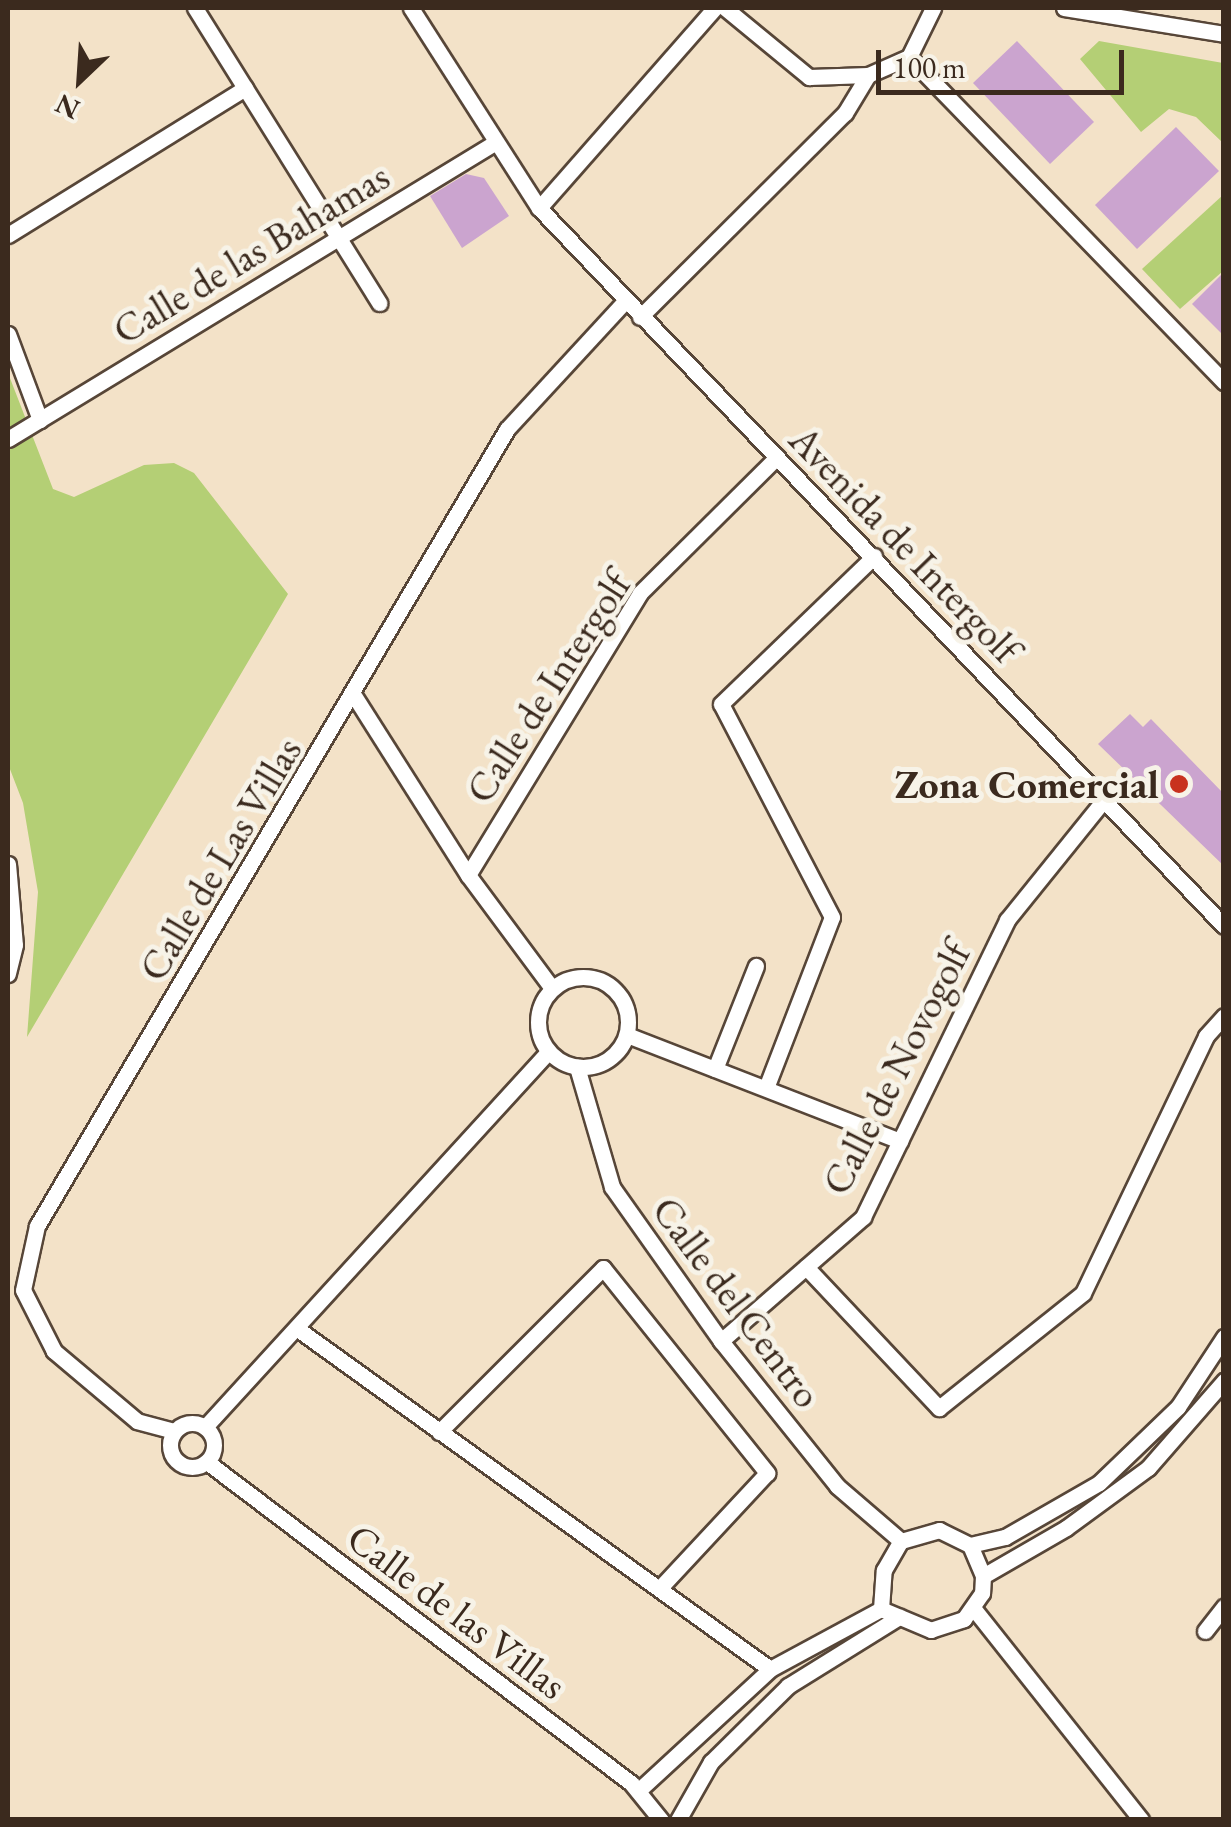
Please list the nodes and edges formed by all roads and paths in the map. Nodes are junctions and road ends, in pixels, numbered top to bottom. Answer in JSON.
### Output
{"nodes":[{"id":1,"x":194,"y":8,"type":"edge"},
{"id":2,"x":410,"y":8,"type":"edge"},
{"id":3,"x":716,"y":8,"type":"edge"},
{"id":4,"x":725,"y":8,"type":"edge"},
{"id":5,"x":932,"y":8,"type":"edge"},
{"id":6,"x":1064,"y":8,"type":"edge"},
{"id":7,"x":1224,"y":34,"type":"edge"},
{"id":8,"x":909,"y":57,"type":"junction"},
{"id":9,"x":868,"y":76,"type":"junction"},
{"id":10,"x":245,"y":88,"type":"junction"},
{"id":11,"x":496,"y":142,"type":"junction"},
{"id":12,"x":540,"y":208,"type":"junction"},
{"id":13,"x":8,"y":235,"type":"edge"},
{"id":14,"x":338,"y":237,"type":"junction"},
{"id":15,"x":625,"y":301,"type":"junction"},
{"id":16,"x":379,"y":303,"type":"dead end"},
{"id":17,"x":640,"y":317,"type":"junction"},
{"id":18,"x":8,"y":334,"type":"edge"},
{"id":19,"x":1224,"y":382,"type":"edge"},
{"id":20,"x":40,"y":420,"type":"junction"},
{"id":21,"x":8,"y":439,"type":"edge"},
{"id":22,"x":777,"y":457,"type":"junction"},
{"id":23,"x":874,"y":556,"type":"junction"},
{"id":24,"x":355,"y":697,"type":"junction"},
{"id":25,"x":1103,"y":801,"type":"junction"},
{"id":26,"x":8,"y":864,"type":"edge"},
{"id":27,"x":468,"y":875,"type":"junction"},
{"id":28,"x":1224,"y":926,"type":"edge"},
{"id":29,"x":756,"y":966,"type":"dead end"},
{"id":30,"x":8,"y":974,"type":"edge"},
{"id":31,"x":552,"y":988,"type":"junction"},
{"id":32,"x":1224,"y":1016,"type":"edge"},
{"id":33,"x":626,"y":1035,"type":"junction"},
{"id":34,"x":548,"y":1052,"type":"junction"},
{"id":35,"x":577,"y":1067,"type":"junction"},
{"id":36,"x":715,"y":1069,"type":"junction"},
{"id":37,"x":766,"y":1088,"type":"junction"},
{"id":38,"x":900,"y":1140,"type":"junction"},
{"id":39,"x":806,"y":1267,"type":"junction"},
{"id":40,"x":298,"y":1330,"type":"junction"},
{"id":41,"x":1224,"y":1337,"type":"edge"},
{"id":42,"x":721,"y":1342,"type":"junction"},
{"id":43,"x":1224,"y":1381,"type":"edge"},
{"id":44,"x":205,"y":1426,"type":"junction"},
{"id":45,"x":174,"y":1431,"type":"junction"},
{"id":46,"x":440,"y":1432,"type":"junction"},
{"id":47,"x":206,"y":1462,"type":"junction"},
{"id":48,"x":901,"y":1541,"type":"junction"},
{"id":49,"x":970,"y":1545,"type":"junction"},
{"id":50,"x":984,"y":1576,"type":"junction"},
{"id":51,"x":659,"y":1589,"type":"junction"},
{"id":52,"x":1224,"y":1607,"type":"edge"},
{"id":53,"x":881,"y":1608,"type":"junction"},
{"id":54,"x":974,"y":1609,"type":"junction"},
{"id":55,"x":900,"y":1616,"type":"junction"},
{"id":56,"x":1224,"y":1626,"type":"edge"},
{"id":57,"x":770,"y":1669,"type":"junction"},
{"id":58,"x":638,"y":1791,"type":"junction"},
{"id":59,"x":661,"y":1820,"type":"edge"},
{"id":60,"x":678,"y":1820,"type":"edge"},
{"id":61,"x":1141,"y":1820,"type":"edge"}],
"edges":[{"from":1,"to":10,"type":"street"},
{"from":2,"to":11,"type":"street","name":"Avenida de Intergolf"},
{"from":3,"to":12,"type":"street"},
{"from":4,"to":9,"type":"street"},
{"from":5,"to":8,"type":"street"},
{"from":6,"to":7,"type":"street"},
{"from":8,"to":9,"type":"street"},
{"from":8,"to":19,"type":"street"},
{"from":9,"to":17,"type":"street"},
{"from":10,"to":13,"type":"street"},
{"from":10,"to":14,"type":"street"},
{"from":11,"to":12,"type":"street","name":"Avenida de Intergolf"},
{"from":11,"to":14,"type":"street","name":"Calle de las Bahamas"},
{"from":12,"to":15,"type":"street","name":"Avenida de Intergolf"},
{"from":14,"to":16,"type":"street"},
{"from":14,"to":20,"type":"street","name":"Calle de las Bahamas"},
{"from":15,"to":17,"type":"street","name":"Avenida de Intergolf"},
{"from":15,"to":24,"type":"street","name":"Calle de Las Villas"},
{"from":17,"to":22,"type":"street","name":"Avenida de Intergolf"},
{"from":18,"to":20,"type":"street"},
{"from":20,"to":21,"type":"street","name":"Calle de las Bahamas"},
{"from":22,"to":23,"type":"street","name":"Avenida de Intergolf"},
{"from":22,"to":27,"type":"street","name":"Calle de Intergolf"},
{"from":23,"to":25,"type":"street","name":"Avenida de Intergolf"},
{"from":23,"to":37,"type":"street"},
{"from":24,"to":27,"type":"street"},
{"from":24,"to":45,"type":"street","name":"Calle de Las Villas"},
{"from":25,"to":28,"type":"street","name":"Avenida de Intergolf"},
{"from":25,"to":38,"type":"street","name":"Calle de Novogolf"},
{"from":26,"to":30,"type":"street"},
{"from":27,"to":31,"type":"street"},
{"from":29,"to":36,"type":"street"},
{"from":31,"to":33,"type":"street"},
{"from":31,"to":34,"type":"street"},
{"from":32,"to":39,"type":"street"},
{"from":33,"to":35,"type":"street"},
{"from":33,"to":36,"type":"street"},
{"from":34,"to":35,"type":"street"},
{"from":34,"to":40,"type":"street"},
{"from":35,"to":42,"type":"street","name":"Calle del Centro"},
{"from":36,"to":37,"type":"street"},
{"from":37,"to":38,"type":"street"},
{"from":38,"to":39,"type":"street","name":"Calle de Novogolf"},
{"from":39,"to":42,"type":"street","name":"Calle de Novogolf"},
{"from":40,"to":44,"type":"street"},
{"from":40,"to":46,"type":"street"},
{"from":41,"to":49,"type":"street"},
{"from":42,"to":48,"type":"street","name":"Calle del Centro"},
{"from":43,"to":50,"type":"street"},
{"from":44,"to":45,"type":"street"},
{"from":44,"to":47,"type":"street"},
{"from":45,"to":47,"type":"street"},
{"from":46,"to":51,"type":"street"},
{"from":46,"to":51,"type":"street"},
{"from":47,"to":58,"type":"street","name":"Calle de las Villas"},
{"from":48,"to":49,"type":"street"},
{"from":48,"to":53,"type":"street"},
{"from":49,"to":50,"type":"street"},
{"from":50,"to":54,"type":"street"},
{"from":51,"to":57,"type":"street"},
{"from":52,"to":56,"type":"street"},
{"from":53,"to":55,"type":"street"},
{"from":53,"to":57,"type":"street"},
{"from":54,"to":55,"type":"street"},
{"from":54,"to":61,"type":"street"},
{"from":55,"to":60,"type":"street"},
{"from":57,"to":58,"type":"street"},
{"from":58,"to":59,"type":"street","name":"Calle de las Villas"}]}
